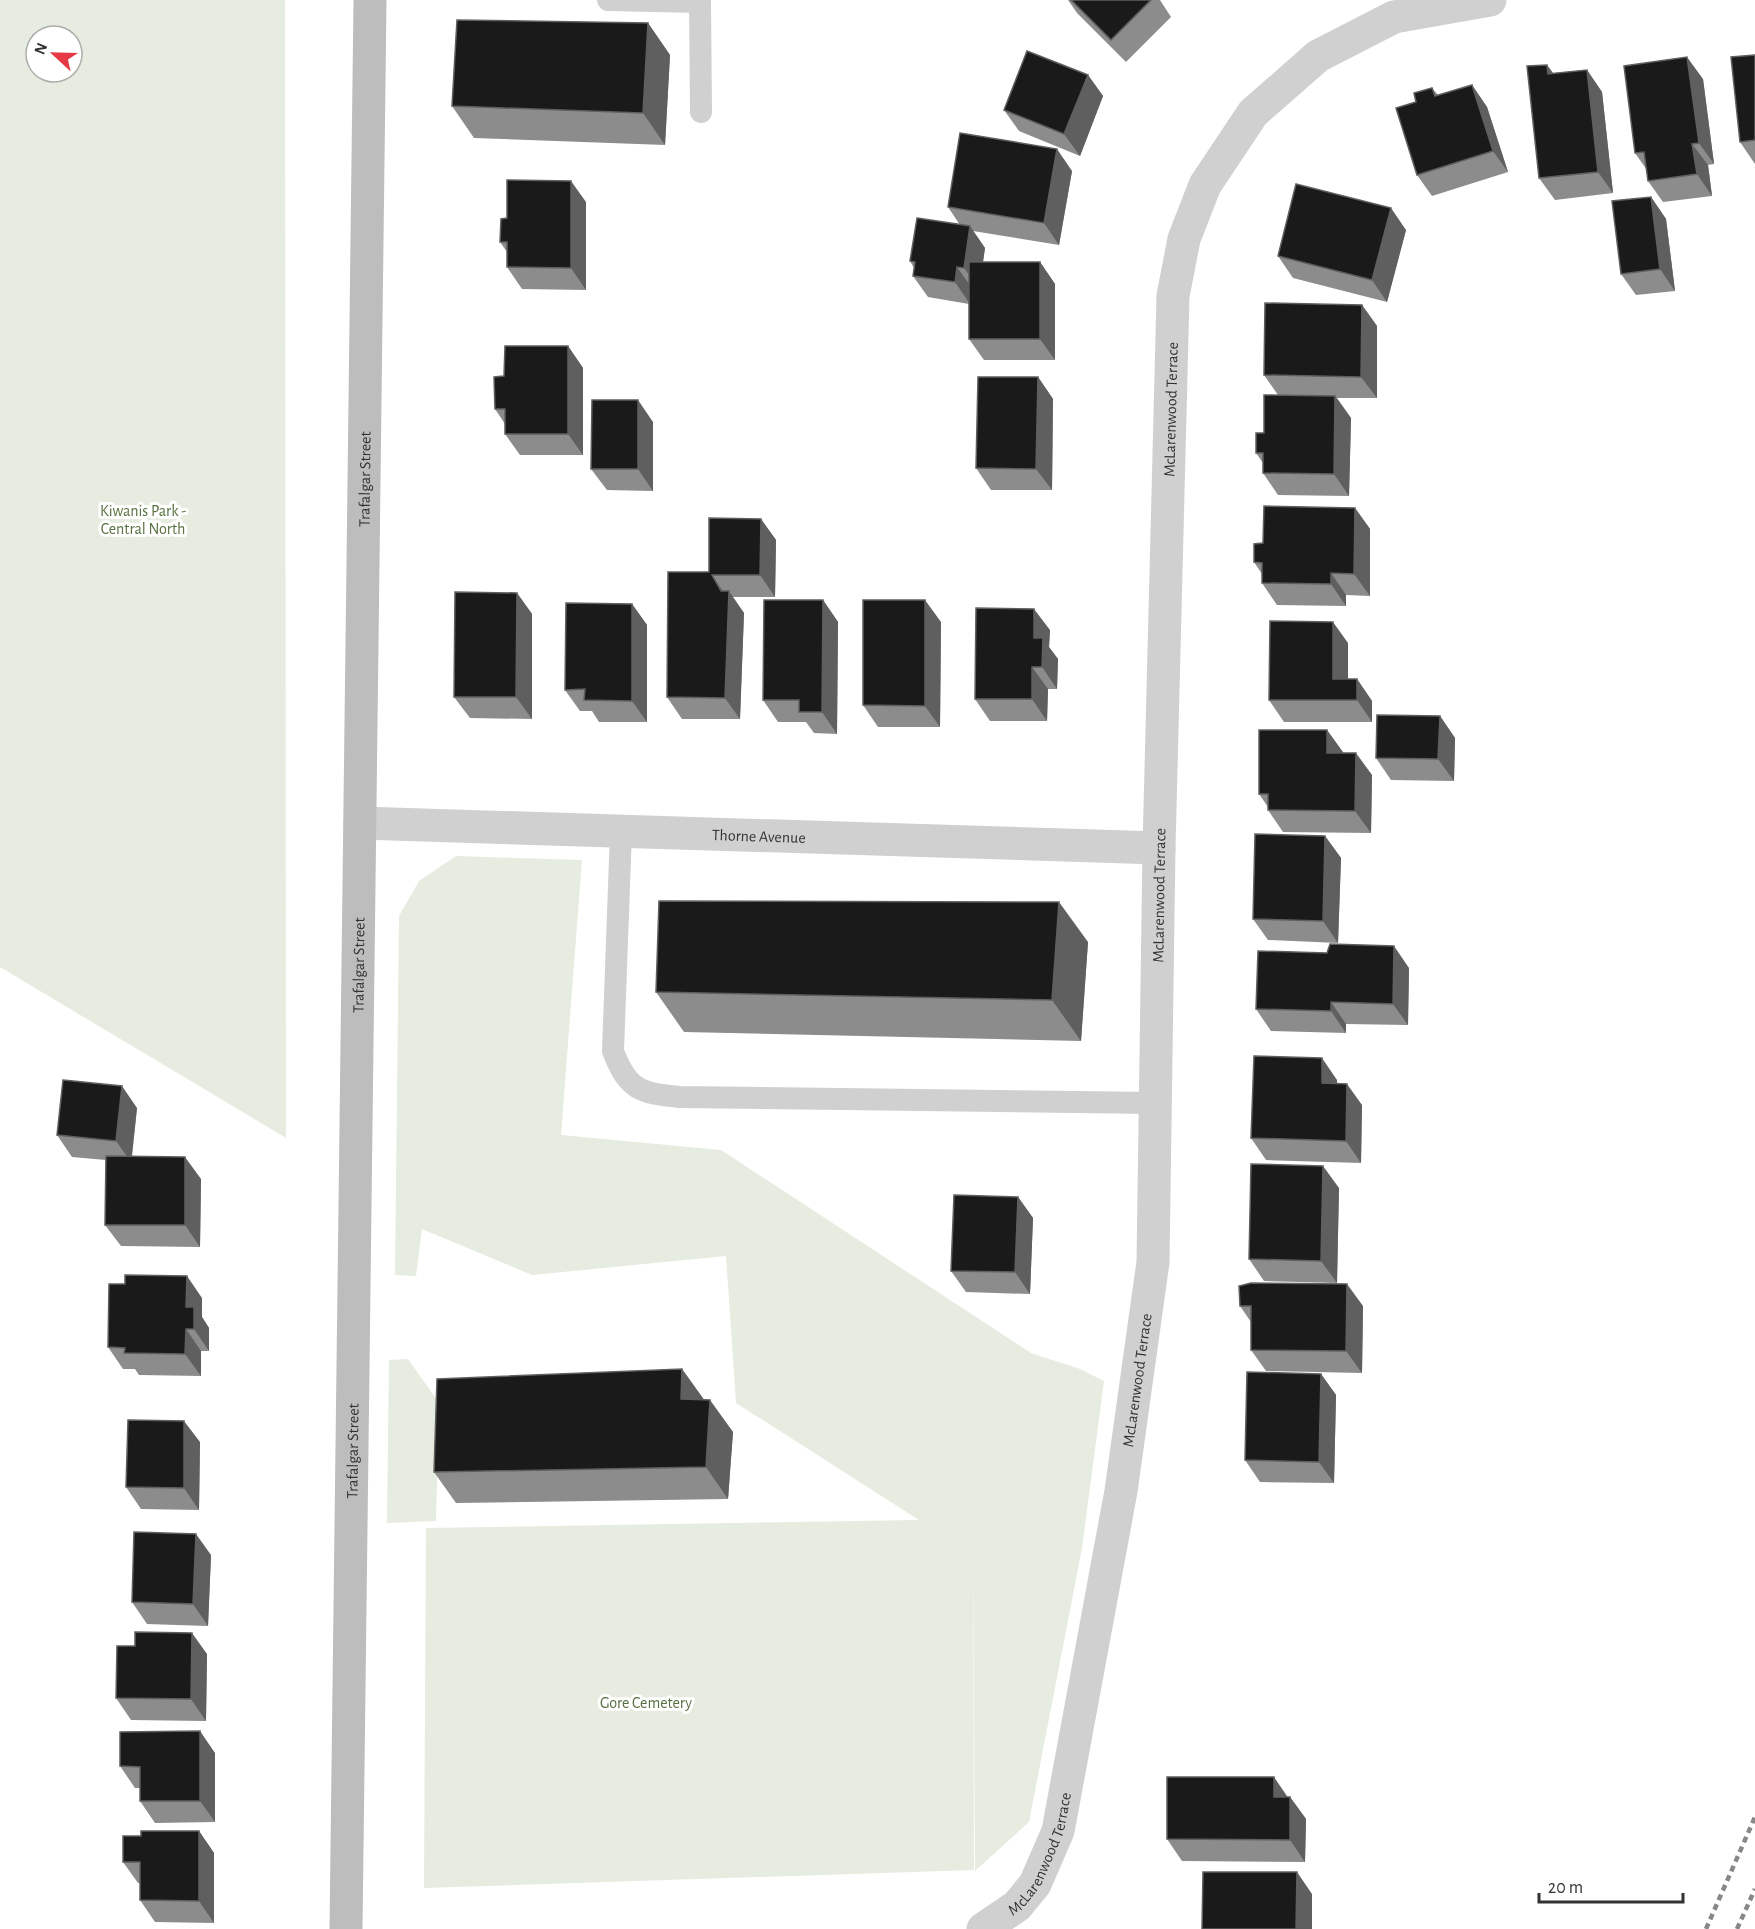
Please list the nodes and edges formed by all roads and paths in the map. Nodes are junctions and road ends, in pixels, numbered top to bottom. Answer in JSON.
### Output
{"nodes":[{"id":1,"x":370,"y":0,"type":"edge"},
{"id":2,"x":608,"y":0,"type":"edge"},
{"id":3,"x":1490,"y":0,"type":"edge"},
{"id":4,"x":700,"y":1,"type":"edge"},
{"id":5,"x":701,"y":112,"type":"dead end"},
{"id":6,"x":360,"y":823,"type":"junction"},
{"id":7,"x":621,"y":831,"type":"junction"},
{"id":8,"x":1159,"y":848,"type":"junction"},
{"id":9,"x":1155,"y":1103,"type":"junction"},
{"id":10,"x":346,"y":1929,"type":"edge"},
{"id":11,"x":982,"y":1929,"type":"edge"}],
"edges":[{"from":1,"to":6,"type":"main road","name":"Trafalgar Street"},
{"from":2,"to":4,"type":"lane"},
{"from":3,"to":8,"type":"street","name":"McLarenwood Terrace"},
{"from":4,"to":5,"type":"lane"},
{"from":6,"to":7,"type":"street","name":"Thorne Avenue"},
{"from":6,"to":10,"type":"main road","name":"Trafalgar Street"},
{"from":7,"to":8,"type":"street","name":"Thorne Avenue"},
{"from":7,"to":9,"type":"lane"},
{"from":8,"to":9,"type":"street","name":"McLarenwood Terrace"},
{"from":9,"to":11,"type":"street","name":"McLarenwood Terrace"}]}
